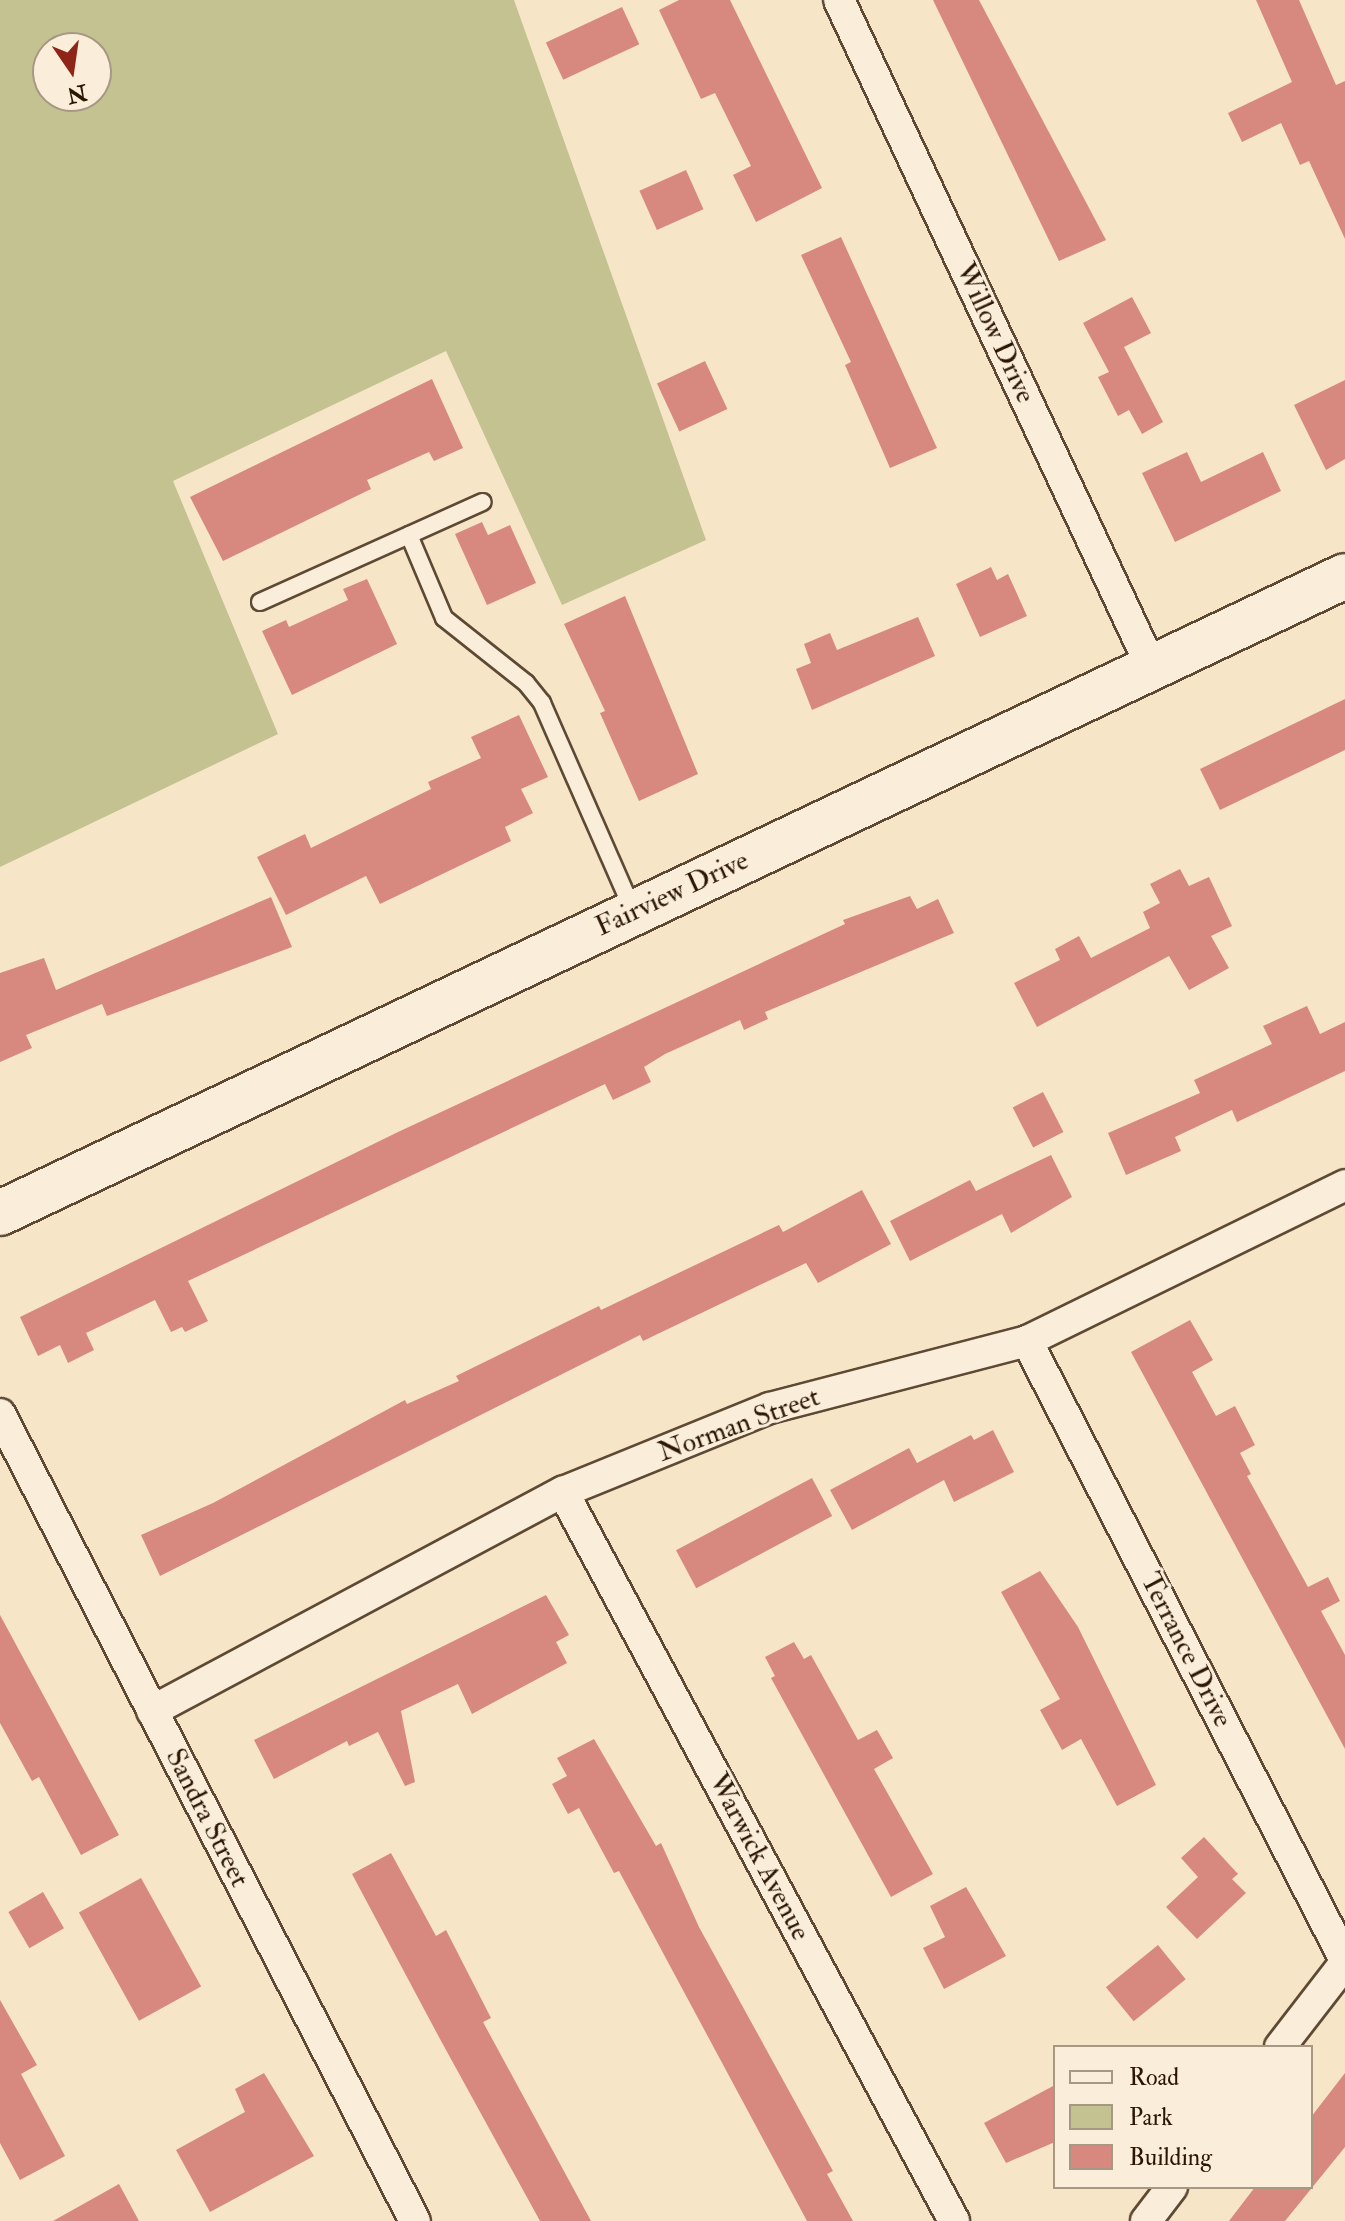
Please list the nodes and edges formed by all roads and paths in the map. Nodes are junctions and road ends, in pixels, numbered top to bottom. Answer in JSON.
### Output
{"nodes":[{"id":1,"x":839,"y":0,"type":"edge"},
{"id":2,"x":483,"y":502,"type":"dead end"},
{"id":3,"x":409,"y":535,"type":"junction"},
{"id":4,"x":1345,"y":576,"type":"edge"},
{"id":5,"x":260,"y":602,"type":"dead end"},
{"id":6,"x":1151,"y":666,"type":"junction"},
{"id":7,"x":634,"y":912,"type":"junction"},
{"id":8,"x":1345,"y":1185,"type":"edge"},
{"id":9,"x":0,"y":1213,"type":"edge"},
{"id":10,"x":1027,"y":1341,"type":"junction"},
{"id":11,"x":0,"y":1414,"type":"edge"},
{"id":12,"x":563,"y":1492,"type":"junction"},
{"id":13,"x":152,"y":1711,"type":"junction"},
{"id":14,"x":1345,"y":1962,"type":"edge"},
{"id":15,"x":1282,"y":2045,"type":"edge"},
{"id":16,"x":1170,"y":2189,"type":"edge"},
{"id":17,"x":415,"y":2221,"type":"edge"},
{"id":18,"x":954,"y":2221,"type":"edge"},
{"id":19,"x":1146,"y":2221,"type":"edge"}],
"edges":[{"from":1,"to":6,"type":"street","name":"Willow Drive"},
{"from":2,"to":3,"type":"lane"},
{"from":3,"to":5,"type":"lane"},
{"from":3,"to":7,"type":"lane"},
{"from":4,"to":6,"type":"main road","name":"Fairview Drive"},
{"from":6,"to":7,"type":"main road","name":"Fairview Drive"},
{"from":7,"to":9,"type":"main road","name":"Fairview Drive"},
{"from":8,"to":10,"type":"street","name":"Norman Street"},
{"from":10,"to":12,"type":"street","name":"Norman Street"},
{"from":10,"to":14,"type":"street","name":"Terrance Drive"},
{"from":11,"to":13,"type":"street","name":"Sandra Street"},
{"from":12,"to":13,"type":"street","name":"Norman Street"},
{"from":12,"to":18,"type":"street","name":"Warwick Avenue"},
{"from":13,"to":17,"type":"street","name":"Sandra Street"},
{"from":14,"to":15,"type":"street","name":"Terrance Drive"},
{"from":16,"to":19,"type":"street"}]}
